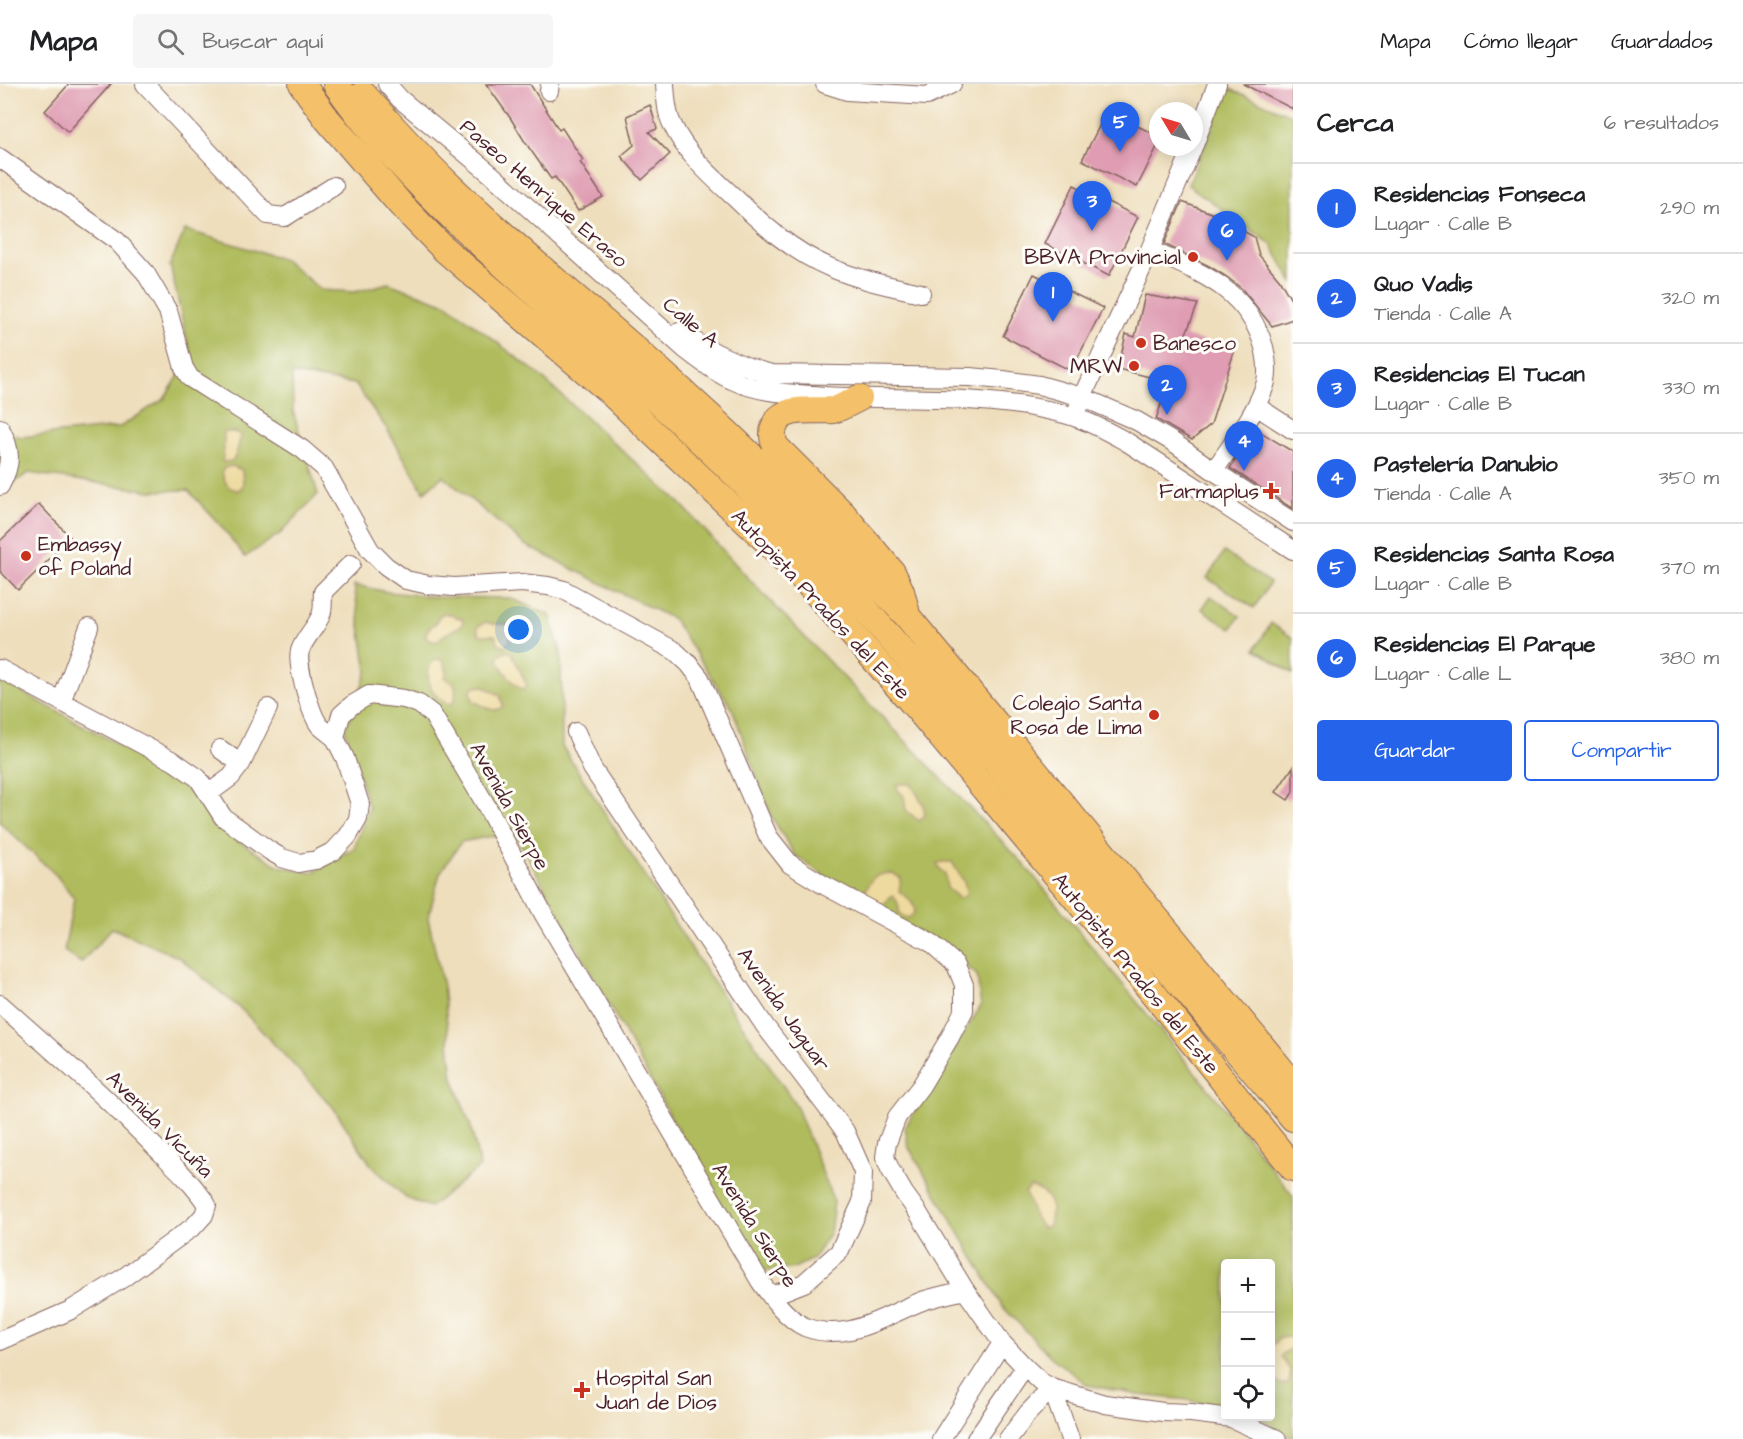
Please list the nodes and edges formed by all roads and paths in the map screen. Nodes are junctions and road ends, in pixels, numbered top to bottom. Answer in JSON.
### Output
{"nodes":[{"id":1,"x":145,"y":84,"type":"edge"},
{"id":2,"x":302,"y":84,"type":"edge"},
{"id":3,"x":336,"y":84,"type":"edge"},
{"id":4,"x":356,"y":84,"type":"edge"},
{"id":5,"x":387,"y":84,"type":"edge"},
{"id":6,"x":665,"y":84,"type":"edge"},
{"id":7,"x":825,"y":84,"type":"edge"},
{"id":8,"x":952,"y":84,"type":"edge"},
{"id":9,"x":1217,"y":84,"type":"edge"},
{"id":10,"x":1203,"y":122,"type":"edge"},
{"id":11,"x":1190,"y":156,"type":"edge"},
{"id":12,"x":0,"y":158,"type":"edge"},
{"id":13,"x":334,"y":186,"type":"dead end"},
{"id":14,"x":1150,"y":250,"type":"junction"},
{"id":15,"x":921,"y":293,"type":"dead end"},
{"id":16,"x":644,"y":312,"type":"junction"},
{"id":17,"x":1082,"y":397,"type":"junction"},
{"id":18,"x":859,"y":398,"type":"junction"},
{"id":19,"x":1256,"y":406,"type":"junction"},
{"id":20,"x":1075,"y":418,"type":"junction"},
{"id":21,"x":0,"y":428,"type":"edge"},
{"id":22,"x":1293,"y":430,"type":"edge"},
{"id":23,"x":1214,"y":471,"type":"junction"},
{"id":24,"x":0,"y":486,"type":"edge"},
{"id":25,"x":1293,"y":522,"type":"edge"},
{"id":26,"x":1293,"y":550,"type":"edge"},
{"id":27,"x":351,"y":564,"type":"dead end"},
{"id":28,"x":907,"y":616,"type":"junction"},
{"id":29,"x":89,"y":627,"type":"dead end"},
{"id":30,"x":0,"y":669,"type":"edge"},
{"id":31,"x":62,"y":702,"type":"junction"},
{"id":32,"x":268,"y":708,"type":"dead end"},
{"id":33,"x":576,"y":732,"type":"dead end"},
{"id":34,"x":335,"y":738,"type":"junction"},
{"id":35,"x":220,"y":749,"type":"dead end"},
{"id":36,"x":241,"y":764,"type":"junction"},
{"id":37,"x":208,"y":794,"type":"junction"},
{"id":38,"x":0,"y":1004,"type":"edge"},
{"id":39,"x":1293,"y":1084,"type":"edge"},
{"id":40,"x":1293,"y":1118,"type":"edge"},
{"id":41,"x":1293,"y":1168,"type":"edge"},
{"id":42,"x":966,"y":1290,"type":"junction"},
{"id":43,"x":771,"y":1296,"type":"junction"},
{"id":44,"x":0,"y":1341,"type":"edge"},
{"id":45,"x":1002,"y":1343,"type":"junction"},
{"id":46,"x":1025,"y":1367,"type":"junction"},
{"id":47,"x":1052,"y":1388,"type":"junction"},
{"id":48,"x":941,"y":1439,"type":"edge"},
{"id":49,"x":976,"y":1439,"type":"edge"},
{"id":50,"x":1008,"y":1439,"type":"edge"},
{"id":51,"x":1070,"y":1439,"type":"edge"},
{"id":52,"x":1277,"y":1439,"type":"edge"}],
"edges":[{"from":1,"to":13,"type":"street"},
{"from":2,"to":41,"type":"highway","name":"Autopista Prados del Este"},
{"from":3,"to":40,"type":"highway","name":"Autopista Prados del Este"},
{"from":4,"to":28,"type":"highway"},
{"from":5,"to":16,"type":"street","name":"Paseo Henrique Eraso"},
{"from":6,"to":15,"type":"street"},
{"from":7,"to":8,"type":"street"},
{"from":9,"to":10,"type":"street"},
{"from":11,"to":14,"type":"street"},
{"from":12,"to":42,"type":"street"},
{"from":14,"to":17,"type":"street"},
{"from":14,"to":19,"type":"street"},
{"from":16,"to":17,"type":"street","name":"Calle A"},
{"from":16,"to":18,"type":"street","name":"Calle A"},
{"from":17,"to":20,"type":"street"},
{"from":17,"to":23,"type":"street","name":"Calle A"},
{"from":18,"to":20,"type":"street","name":"Calle A"},
{"from":18,"to":28,"type":"highway"},
{"from":19,"to":22,"type":"street"},
{"from":19,"to":23,"type":"street"},
{"from":20,"to":26,"type":"street","name":"Calle A"},
{"from":21,"to":24,"type":"street"},
{"from":23,"to":25,"type":"street","name":"Calle A"},
{"from":27,"to":34,"type":"street"},
{"from":28,"to":39,"type":"highway"},
{"from":29,"to":31,"type":"street"},
{"from":30,"to":31,"type":"street"},
{"from":31,"to":37,"type":"street"},
{"from":32,"to":36,"type":"street"},
{"from":33,"to":43,"type":"street","name":"Avenida Jaguar"},
{"from":34,"to":37,"type":"street"},
{"from":34,"to":43,"type":"street","name":"Avenida Sierpe"},
{"from":35,"to":36,"type":"street"},
{"from":36,"to":37,"type":"street"},
{"from":38,"to":44,"type":"street","name":"Avenida Vicuña"},
{"from":42,"to":43,"type":"street","name":"Avenida Sierpe"},
{"from":42,"to":45,"type":"street"},
{"from":45,"to":46,"type":"street"},
{"from":45,"to":48,"type":"street"},
{"from":46,"to":47,"type":"street"},
{"from":46,"to":49,"type":"street"},
{"from":47,"to":50,"type":"street"},
{"from":47,"to":51,"type":"street"},
{"from":47,"to":52,"type":"street"}]}
